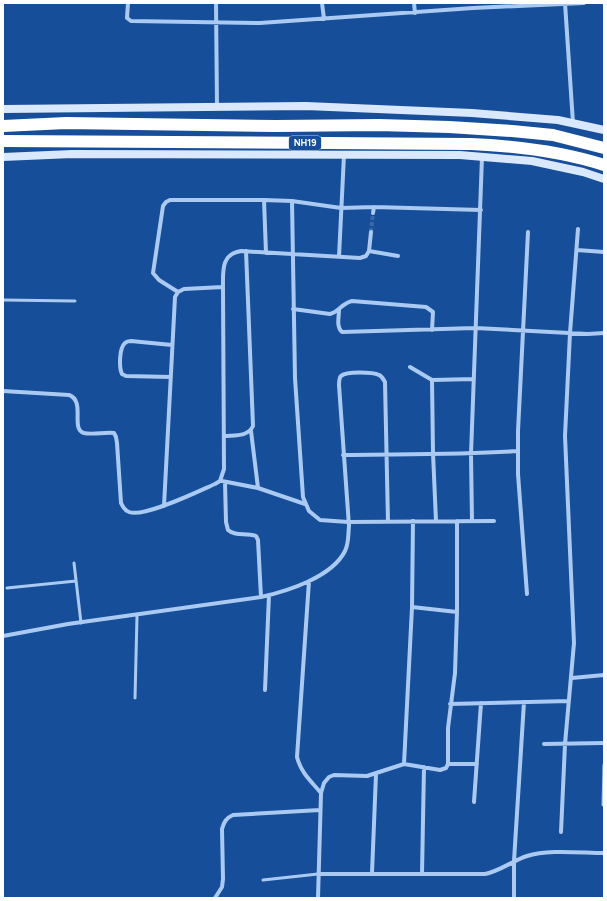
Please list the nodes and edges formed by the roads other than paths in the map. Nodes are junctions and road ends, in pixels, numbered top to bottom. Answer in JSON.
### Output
{"nodes":[{"id":1,"x":128,"y":3,"type":"edge"},
{"id":2,"x":216,"y":3,"type":"edge"},
{"id":3,"x":322,"y":3,"type":"edge"},
{"id":4,"x":414,"y":3,"type":"edge"},
{"id":5,"x":472,"y":3,"type":"edge"},
{"id":6,"x":565,"y":3,"type":"edge"},
{"id":7,"x":584,"y":3,"type":"edge"},
{"id":8,"x":473,"y":8,"type":"junction"},
{"id":9,"x":415,"y":13,"type":"junction"},
{"id":10,"x":324,"y":19,"type":"junction"},
{"id":11,"x":216,"y":22,"type":"junction"},
{"id":12,"x":217,"y":107,"type":"junction"},
{"id":13,"x":3,"y":109,"type":"edge"},
{"id":14,"x":573,"y":123,"type":"junction"},
{"id":15,"x":3,"y":126,"type":"edge"},
{"id":16,"x":604,"y":130,"type":"edge"},
{"id":17,"x":3,"y":141,"type":"edge"},
{"id":18,"x":604,"y":148,"type":"edge"},
{"id":19,"x":344,"y":155,"type":"junction"},
{"id":20,"x":3,"y":157,"type":"edge"},
{"id":21,"x":482,"y":157,"type":"junction"},
{"id":22,"x":604,"y":165,"type":"edge"},
{"id":23,"x":604,"y":179,"type":"edge"},
{"id":24,"x":264,"y":200,"type":"junction"},
{"id":25,"x":292,"y":202,"type":"junction"},
{"id":26,"x":374,"y":207,"type":"junction"},
{"id":27,"x":340,"y":208,"type":"junction"},
{"id":28,"x":480,"y":210,"type":"junction"},
{"id":29,"x":373,"y":213,"type":"tunnel mouth"},
{"id":30,"x":578,"y":229,"type":"dead end"},
{"id":31,"x":371,"y":232,"type":"tunnel mouth"},
{"id":32,"x":528,"y":232,"type":"dead end"},
{"id":33,"x":577,"y":250,"type":"junction"},
{"id":34,"x":246,"y":251,"type":"junction"},
{"id":35,"x":369,"y":251,"type":"junction"},
{"id":36,"x":604,"y":252,"type":"edge"},
{"id":37,"x":266,"y":253,"type":"junction"},
{"id":38,"x":293,"y":254,"type":"junction"},
{"id":39,"x":398,"y":256,"type":"dead end"},
{"id":40,"x":339,"y":257,"type":"junction"},
{"id":41,"x":223,"y":287,"type":"junction"},
{"id":42,"x":178,"y":292,"type":"junction"},
{"id":43,"x":3,"y":300,"type":"edge"},
{"id":44,"x":75,"y":301,"type":"dead end"},
{"id":45,"x":293,"y":309,"type":"junction"},
{"id":46,"x":339,"y":310,"type":"junction"},
{"id":47,"x":475,"y":328,"type":"junction"},
{"id":48,"x":432,"y":330,"type":"junction"},
{"id":49,"x":524,"y":330,"type":"junction"},
{"id":50,"x":570,"y":333,"type":"junction"},
{"id":51,"x":604,"y":333,"type":"edge"},
{"id":52,"x":172,"y":345,"type":"junction"},
{"id":53,"x":410,"y":367,"type":"dead end"},
{"id":54,"x":171,"y":376,"type":"junction"},
{"id":55,"x":432,"y":380,"type":"junction"},
{"id":56,"x":474,"y":380,"type":"junction"},
{"id":57,"x":3,"y":391,"type":"edge"},
{"id":58,"x":251,"y":431,"type":"junction"},
{"id":59,"x":224,"y":436,"type":"junction"},
{"id":60,"x":518,"y":451,"type":"junction"},
{"id":61,"x":433,"y":453,"type":"junction"},
{"id":62,"x":387,"y":454,"type":"junction"},
{"id":63,"x":471,"y":454,"type":"junction"},
{"id":64,"x":343,"y":455,"type":"junction"},
{"id":65,"x":222,"y":481,"type":"junction"},
{"id":66,"x":258,"y":488,"type":"junction"},
{"id":67,"x":305,"y":504,"type":"junction"},
{"id":68,"x":164,"y":506,"type":"junction"},
{"id":69,"x":413,"y":521,"type":"junction"},
{"id":70,"x":436,"y":521,"type":"junction"},
{"id":71,"x":472,"y":521,"type":"junction"},
{"id":72,"x":494,"y":521,"type":"dead end"},
{"id":73,"x":348,"y":522,"type":"junction"},
{"id":74,"x":388,"y":522,"type":"junction"},
{"id":75,"x":457,"y":522,"type":"junction"},
{"id":76,"x":74,"y":563,"type":"dead end"},
{"id":77,"x":76,"y":581,"type":"junction"},
{"id":78,"x":308,"y":581,"type":"junction"},
{"id":79,"x":7,"y":588,"type":"dead end"},
{"id":80,"x":527,"y":594,"type":"dead end"},
{"id":81,"x":269,"y":595,"type":"junction"},
{"id":82,"x":261,"y":597,"type":"junction"},
{"id":83,"x":412,"y":607,"type":"junction"},
{"id":84,"x":457,"y":612,"type":"junction"},
{"id":85,"x":137,"y":616,"type":"junction"},
{"id":86,"x":81,"y":623,"type":"junction"},
{"id":87,"x":3,"y":636,"type":"edge"},
{"id":88,"x":604,"y":675,"type":"edge"},
{"id":89,"x":572,"y":678,"type":"junction"},
{"id":90,"x":265,"y":690,"type":"dead end"},
{"id":91,"x":135,"y":698,"type":"dead end"},
{"id":92,"x":569,"y":701,"type":"junction"},
{"id":93,"x":524,"y":702,"type":"junction"},
{"id":94,"x":481,"y":703,"type":"junction"},
{"id":95,"x":450,"y":704,"type":"junction"},
{"id":96,"x":604,"y":743,"type":"edge"},
{"id":97,"x":544,"y":744,"type":"dead end"},
{"id":98,"x":565,"y":744,"type":"junction"},
{"id":99,"x":404,"y":764,"type":"junction"},
{"id":100,"x":448,"y":764,"type":"junction"},
{"id":101,"x":477,"y":764,"type":"junction"},
{"id":102,"x":604,"y":765,"type":"edge"},
{"id":103,"x":424,"y":768,"type":"junction"},
{"id":104,"x":376,"y":774,"type":"junction"},
{"id":105,"x":322,"y":793,"type":"junction"},
{"id":106,"x":474,"y":802,"type":"dead end"},
{"id":107,"x":603,"y":805,"type":"edge"},
{"id":108,"x":320,"y":810,"type":"junction"},
{"id":109,"x":561,"y":832,"type":"dead end"},
{"id":110,"x":604,"y":853,"type":"edge"},
{"id":111,"x":514,"y":861,"type":"junction"},
{"id":112,"x":372,"y":873,"type":"junction"},
{"id":113,"x":318,"y":874,"type":"junction"},
{"id":114,"x":422,"y":874,"type":"junction"},
{"id":115,"x":263,"y":880,"type":"dead end"},
{"id":116,"x":215,"y":898,"type":"edge"},
{"id":117,"x":318,"y":898,"type":"edge"},
{"id":118,"x":514,"y":898,"type":"edge"}],
"edges":[{"from":1,"to":11,"type":"street"},
{"from":2,"to":11,"type":"street"},
{"from":3,"to":10,"type":"street"},
{"from":4,"to":9,"type":"street"},
{"from":5,"to":8,"type":"street"},
{"from":6,"to":7,"type":"street"},
{"from":6,"to":8,"type":"street"},
{"from":6,"to":14,"type":"street"},
{"from":8,"to":9,"type":"street"},
{"from":9,"to":10,"type":"street"},
{"from":10,"to":11,"type":"street"},
{"from":11,"to":12,"type":"street"},
{"from":12,"to":13,"type":"street"},
{"from":12,"to":14,"type":"street"},
{"from":14,"to":16,"type":"street"},
{"from":15,"to":18,"type":"highway","number":"NH19"},
{"from":17,"to":22,"type":"highway","number":"NH19"},
{"from":19,"to":20,"type":"street"},
{"from":19,"to":21,"type":"street"},
{"from":19,"to":27,"type":"street"},
{"from":21,"to":23,"type":"street"},
{"from":21,"to":28,"type":"street"},
{"from":24,"to":25,"type":"street"},
{"from":24,"to":37,"type":"street"},
{"from":24,"to":42,"type":"street"},
{"from":25,"to":27,"type":"street"},
{"from":25,"to":38,"type":"street"},
{"from":26,"to":27,"type":"street"},
{"from":26,"to":28,"type":"street"},
{"from":26,"to":29,"type":"street"},
{"from":27,"to":40,"type":"street"},
{"from":28,"to":47,"type":"street"},
{"from":30,"to":33,"type":"street"},
{"from":31,"to":35,"type":"street"},
{"from":32,"to":49,"type":"street"},
{"from":33,"to":36,"type":"street"},
{"from":33,"to":50,"type":"street"},
{"from":34,"to":37,"type":"street"},
{"from":34,"to":41,"type":"street"},
{"from":34,"to":58,"type":"street"},
{"from":35,"to":39,"type":"street"},
{"from":35,"to":40,"type":"street"},
{"from":37,"to":38,"type":"street"},
{"from":38,"to":40,"type":"street"},
{"from":38,"to":45,"type":"street"},
{"from":41,"to":42,"type":"street"},
{"from":41,"to":59,"type":"street"},
{"from":42,"to":52,"type":"street"},
{"from":43,"to":44,"type":"lane"},
{"from":45,"to":46,"type":"street"},
{"from":45,"to":67,"type":"street"},
{"from":46,"to":48,"type":"street"},
{"from":46,"to":48,"type":"street"},
{"from":47,"to":48,"type":"street"},
{"from":47,"to":49,"type":"street"},
{"from":47,"to":56,"type":"street"},
{"from":49,"to":50,"type":"street"},
{"from":49,"to":60,"type":"street"},
{"from":50,"to":51,"type":"street"},
{"from":50,"to":89,"type":"street"},
{"from":52,"to":54,"type":"street"},
{"from":52,"to":54,"type":"street"},
{"from":53,"to":55,"type":"street"},
{"from":54,"to":68,"type":"street"},
{"from":55,"to":56,"type":"street"},
{"from":55,"to":61,"type":"street"},
{"from":56,"to":63,"type":"street"},
{"from":57,"to":68,"type":"street"},
{"from":58,"to":59,"type":"street"},
{"from":58,"to":66,"type":"street"},
{"from":59,"to":65,"type":"street"},
{"from":60,"to":63,"type":"street"},
{"from":60,"to":80,"type":"street"},
{"from":61,"to":62,"type":"street"},
{"from":61,"to":63,"type":"street"},
{"from":61,"to":70,"type":"street"},
{"from":62,"to":64,"type":"street"},
{"from":62,"to":64,"type":"street"},
{"from":62,"to":74,"type":"street"},
{"from":63,"to":71,"type":"street"},
{"from":64,"to":73,"type":"street"},
{"from":65,"to":66,"type":"street"},
{"from":65,"to":68,"type":"street"},
{"from":65,"to":82,"type":"street"},
{"from":66,"to":67,"type":"street"},
{"from":67,"to":73,"type":"street"},
{"from":69,"to":70,"type":"street"},
{"from":69,"to":74,"type":"street"},
{"from":69,"to":83,"type":"street"},
{"from":70,"to":75,"type":"street"},
{"from":71,"to":72,"type":"street"},
{"from":71,"to":75,"type":"street"},
{"from":73,"to":74,"type":"street"},
{"from":73,"to":78,"type":"street"},
{"from":75,"to":84,"type":"street"},
{"from":76,"to":77,"type":"lane"},
{"from":77,"to":79,"type":"lane"},
{"from":77,"to":86,"type":"lane"},
{"from":78,"to":81,"type":"street"},
{"from":78,"to":105,"type":"street"},
{"from":81,"to":82,"type":"street"},
{"from":81,"to":90,"type":"street"},
{"from":82,"to":85,"type":"street"},
{"from":83,"to":84,"type":"street"},
{"from":83,"to":99,"type":"street"},
{"from":84,"to":95,"type":"street"},
{"from":85,"to":86,"type":"street"},
{"from":85,"to":91,"type":"lane"},
{"from":86,"to":87,"type":"street"},
{"from":88,"to":89,"type":"street"},
{"from":89,"to":92,"type":"street"},
{"from":92,"to":93,"type":"street"},
{"from":92,"to":98,"type":"street"},
{"from":93,"to":94,"type":"street"},
{"from":93,"to":111,"type":"street"},
{"from":94,"to":95,"type":"street"},
{"from":94,"to":101,"type":"street"},
{"from":95,"to":100,"type":"street"},
{"from":96,"to":98,"type":"street"},
{"from":97,"to":98,"type":"street"},
{"from":98,"to":109,"type":"street"},
{"from":99,"to":103,"type":"street"},
{"from":99,"to":104,"type":"street"},
{"from":100,"to":101,"type":"street"},
{"from":100,"to":103,"type":"street"},
{"from":101,"to":106,"type":"street"},
{"from":102,"to":107,"type":"lane"},
{"from":103,"to":114,"type":"street"},
{"from":104,"to":105,"type":"street"},
{"from":104,"to":112,"type":"street"},
{"from":105,"to":108,"type":"street"},
{"from":108,"to":113,"type":"street"},
{"from":108,"to":116,"type":"street"},
{"from":110,"to":111,"type":"street"},
{"from":111,"to":114,"type":"street"},
{"from":111,"to":118,"type":"street"},
{"from":112,"to":113,"type":"street"},
{"from":112,"to":114,"type":"street"},
{"from":113,"to":115,"type":"lane"},
{"from":113,"to":117,"type":"street"}]}
